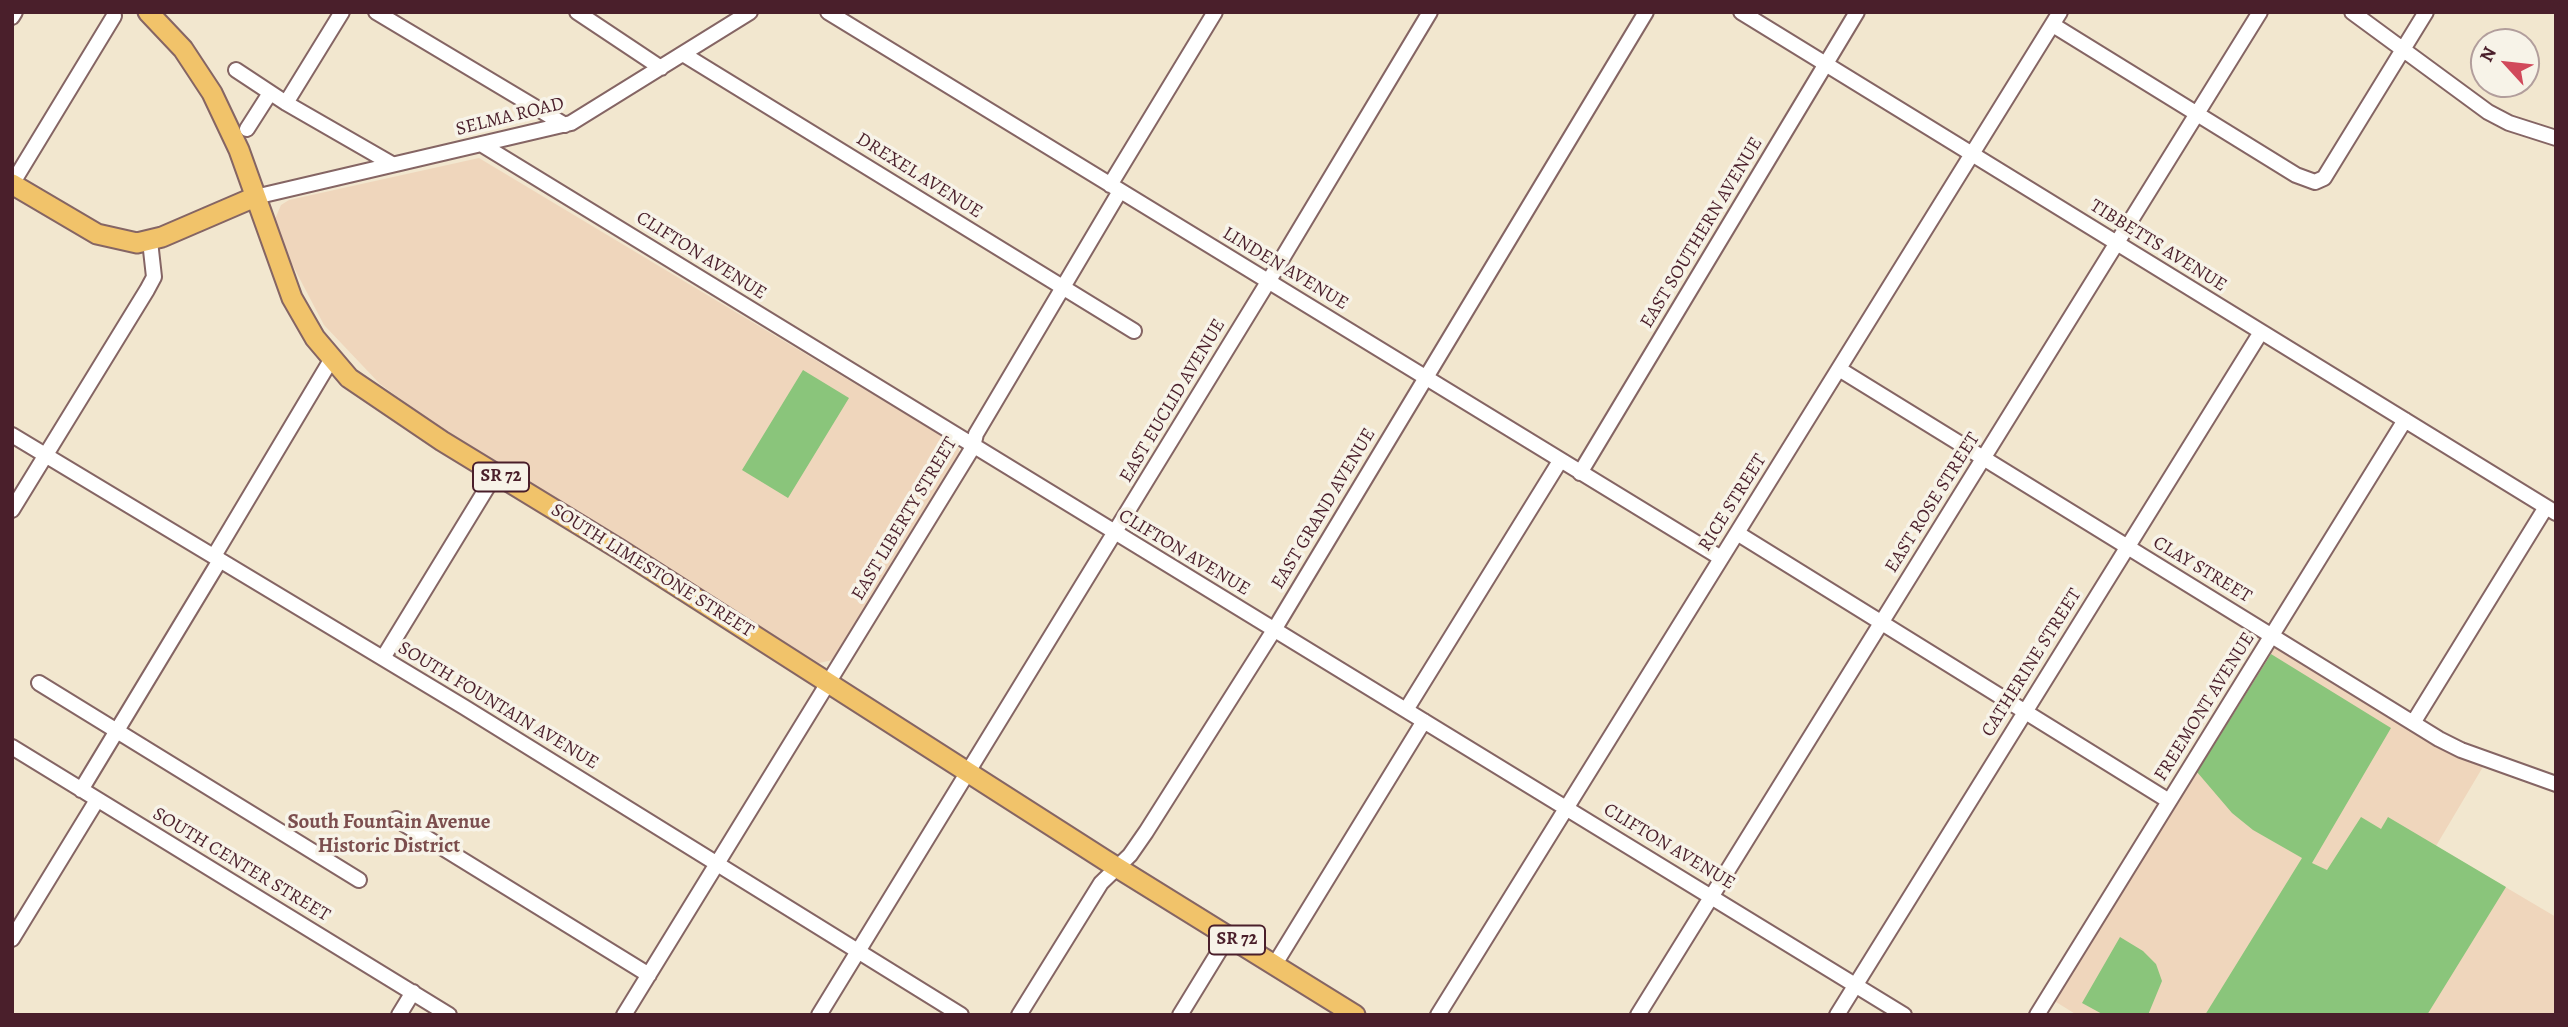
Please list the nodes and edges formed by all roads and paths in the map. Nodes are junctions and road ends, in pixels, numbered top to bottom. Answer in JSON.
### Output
{"nodes":[{"id":1,"x":148,"y":12,"type":"edge"},
{"id":2,"x":342,"y":12,"type":"edge"},
{"id":3,"x":376,"y":12,"type":"edge"},
{"id":4,"x":577,"y":12,"type":"edge"},
{"id":5,"x":750,"y":12,"type":"edge"},
{"id":6,"x":828,"y":12,"type":"edge"},
{"id":7,"x":1215,"y":12,"type":"edge"},
{"id":8,"x":1430,"y":12,"type":"edge"},
{"id":9,"x":1646,"y":12,"type":"edge"},
{"id":10,"x":1741,"y":12,"type":"edge"},
{"id":11,"x":1857,"y":12,"type":"edge"},
{"id":12,"x":2260,"y":12,"type":"edge"},
{"id":13,"x":2352,"y":12,"type":"edge"},
{"id":14,"x":2426,"y":12,"type":"edge"},
{"id":15,"x":114,"y":16,"type":"dead end"},
{"id":16,"x":2057,"y":19,"type":"edge"},
{"id":17,"x":2404,"y":49,"type":"junction"},
{"id":18,"x":683,"y":54,"type":"junction"},
{"id":19,"x":1826,"y":64,"type":"junction"},
{"id":20,"x":661,"y":68,"type":"junction"},
{"id":21,"x":236,"y":70,"type":"dead end"},
{"id":22,"x":271,"y":93,"type":"junction"},
{"id":23,"x":286,"y":103,"type":"junction"},
{"id":24,"x":2198,"y":113,"type":"junction"},
{"id":25,"x":565,"y":125,"type":"junction"},
{"id":26,"x":247,"y":129,"type":"dead end"},
{"id":27,"x":2556,"y":138,"type":"edge"},
{"id":28,"x":481,"y":144,"type":"junction"},
{"id":29,"x":1972,"y":154,"type":"junction"},
{"id":30,"x":392,"y":164,"type":"junction"},
{"id":31,"x":12,"y":184,"type":"edge"},
{"id":32,"x":1115,"y":188,"type":"junction"},
{"id":33,"x":255,"y":197,"type":"junction"},
{"id":34,"x":150,"y":241,"type":"junction"},
{"id":35,"x":2117,"y":243,"type":"junction"},
{"id":36,"x":1268,"y":282,"type":"junction"},
{"id":37,"x":1063,"y":288,"type":"junction"},
{"id":38,"x":1134,"y":331,"type":"dead end"},
{"id":39,"x":2261,"y":332,"type":"junction"},
{"id":40,"x":331,"y":360,"type":"junction"},
{"id":41,"x":1839,"y":369,"type":"junction"},
{"id":42,"x":1426,"y":379,"type":"junction"},
{"id":43,"x":2405,"y":420,"type":"junction"},
{"id":44,"x":12,"y":435,"type":"edge"},
{"id":45,"x":973,"y":447,"type":"junction"},
{"id":46,"x":46,"y":455,"type":"junction"},
{"id":47,"x":1983,"y":459,"type":"junction"},
{"id":48,"x":1560,"y":461,"type":"junction"},
{"id":49,"x":495,"y":473,"type":"junction"},
{"id":50,"x":1580,"y":473,"type":"junction"},
{"id":51,"x":12,"y":510,"type":"edge"},
{"id":52,"x":2551,"y":510,"type":"edge"},
{"id":53,"x":1115,"y":533,"type":"junction"},
{"id":54,"x":1737,"y":533,"type":"junction"},
{"id":55,"x":2127,"y":547,"type":"junction"},
{"id":56,"x":217,"y":558,"type":"junction"},
{"id":57,"x":1721,"y":558,"type":"junction"},
{"id":58,"x":1882,"y":623,"type":"junction"},
{"id":59,"x":1274,"y":630,"type":"junction"},
{"id":60,"x":2272,"y":635,"type":"junction"},
{"id":61,"x":383,"y":658,"type":"junction"},
{"id":62,"x":829,"y":682,"type":"junction"},
{"id":63,"x":39,"y":683,"type":"dead end"},
{"id":64,"x":1406,"y":710,"type":"junction"},
{"id":65,"x":2025,"y":711,"type":"junction"},
{"id":66,"x":1424,"y":721,"type":"junction"},
{"id":67,"x":2413,"y":723,"type":"junction"},
{"id":68,"x":116,"y":731,"type":"junction"},
{"id":69,"x":12,"y":747,"type":"edge"},
{"id":70,"x":969,"y":771,"type":"junction"},
{"id":71,"x":2556,"y":784,"type":"edge"},
{"id":72,"x":81,"y":790,"type":"junction"},
{"id":73,"x":97,"y":800,"type":"junction"},
{"id":74,"x":2169,"y":801,"type":"junction"},
{"id":75,"x":1566,"y":808,"type":"junction"},
{"id":76,"x":396,"y":819,"type":"dead end"},
{"id":77,"x":718,"y":863,"type":"junction"},
{"id":78,"x":1118,"y":867,"type":"junction"},
{"id":79,"x":359,"y":880,"type":"dead end"},
{"id":80,"x":1712,"y":896,"type":"junction"},
{"id":81,"x":1229,"y":935,"type":"junction"},
{"id":82,"x":12,"y":939,"type":"edge"},
{"id":83,"x":858,"y":951,"type":"junction"},
{"id":84,"x":1275,"y":964,"type":"junction"},
{"id":85,"x":649,"y":975,"type":"junction"},
{"id":86,"x":1856,"y":985,"type":"junction"},
{"id":87,"x":413,"y":992,"type":"junction"},
{"id":88,"x":399,"y":1015,"type":"edge"},
{"id":89,"x":449,"y":1015,"type":"edge"},
{"id":90,"x":624,"y":1015,"type":"edge"},
{"id":91,"x":818,"y":1015,"type":"edge"},
{"id":92,"x":961,"y":1015,"type":"edge"},
{"id":93,"x":1019,"y":1015,"type":"edge"},
{"id":94,"x":1180,"y":1015,"type":"edge"},
{"id":95,"x":1355,"y":1015,"type":"edge"},
{"id":96,"x":1438,"y":1015,"type":"edge"},
{"id":97,"x":1638,"y":1015,"type":"edge"},
{"id":98,"x":1837,"y":1015,"type":"edge"},
{"id":99,"x":1904,"y":1015,"type":"edge"},
{"id":100,"x":2037,"y":1015,"type":"edge"}],
"edges":[{"from":1,"to":33,"type":"main road","number":"SR 72"},
{"from":2,"to":23,"type":"street"},
{"from":3,"to":25,"type":"street"},
{"from":4,"to":20,"type":"street"},
{"from":5,"to":18,"type":"street","name":"SELMA ROAD"},
{"from":6,"to":32,"type":"street","name":"LINDEN AVENUE"},
{"from":7,"to":32,"type":"street","name":"EAST LIBERTY STREET"},
{"from":8,"to":36,"type":"street","name":"EAST EUCLID AVENUE"},
{"from":9,"to":42,"type":"street","name":"EAST GRAND AVENUE"},
{"from":10,"to":19,"type":"street","name":"TIBBETTS AVENUE"},
{"from":11,"to":19,"type":"street","name":"EAST SOUTHERN AVENUE"},
{"from":12,"to":24,"type":"street","name":"EAST ROSE STREET"},
{"from":13,"to":17,"type":"street"},
{"from":14,"to":17,"type":"street"},
{"from":15,"to":31,"type":"street"},
{"from":16,"to":24,"type":"street"},
{"from":16,"to":29,"type":"street","name":"RICE STREET"},
{"from":17,"to":24,"type":"street"},
{"from":17,"to":27,"type":"street"},
{"from":18,"to":20,"type":"street","name":"SELMA ROAD"},
{"from":18,"to":37,"type":"street","name":"DREXEL AVENUE"},
{"from":19,"to":29,"type":"street","name":"TIBBETTS AVENUE"},
{"from":19,"to":50,"type":"street","name":"EAST SOUTHERN AVENUE"},
{"from":20,"to":25,"type":"street","name":"SELMA ROAD"},
{"from":21,"to":22,"type":"street"},
{"from":22,"to":23,"type":"street"},
{"from":22,"to":26,"type":"street"},
{"from":23,"to":30,"type":"street"},
{"from":24,"to":35,"type":"street","name":"EAST ROSE STREET"},
{"from":25,"to":28,"type":"street","name":"SELMA ROAD"},
{"from":28,"to":30,"type":"street","name":"SELMA ROAD"},
{"from":28,"to":45,"type":"street","name":"CLIFTON AVENUE"},
{"from":29,"to":35,"type":"street","name":"TIBBETTS AVENUE"},
{"from":29,"to":41,"type":"street","name":"RICE STREET"},
{"from":30,"to":33,"type":"street","name":"SELMA ROAD"},
{"from":31,"to":34,"type":"main road"},
{"from":32,"to":36,"type":"street","name":"LINDEN AVENUE"},
{"from":32,"to":37,"type":"street","name":"EAST LIBERTY STREET"},
{"from":33,"to":34,"type":"main road"},
{"from":33,"to":40,"type":"main road","name":"SOUTH LIMESTONE STREET","number":"SR 72"},
{"from":34,"to":46,"type":"street"},
{"from":35,"to":39,"type":"street","name":"TIBBETTS AVENUE"},
{"from":35,"to":47,"type":"street","name":"EAST ROSE STREET"},
{"from":36,"to":42,"type":"street","name":"LINDEN AVENUE"},
{"from":36,"to":53,"type":"street","name":"EAST EUCLID AVENUE"},
{"from":37,"to":38,"type":"street","name":"DREXEL AVENUE"},
{"from":37,"to":45,"type":"street","name":"EAST LIBERTY STREET"},
{"from":39,"to":43,"type":"street","name":"TIBBETTS AVENUE"},
{"from":39,"to":55,"type":"street","name":"CATHERINE STREET"},
{"from":40,"to":49,"type":"main road","name":"SOUTH LIMESTONE STREET","number":"SR 72"},
{"from":40,"to":56,"type":"street"},
{"from":41,"to":47,"type":"street","name":"CLAY STREET"},
{"from":41,"to":54,"type":"street","name":"RICE STREET"},
{"from":42,"to":48,"type":"street","name":"LINDEN AVENUE"},
{"from":42,"to":59,"type":"street","name":"EAST GRAND AVENUE"},
{"from":43,"to":52,"type":"street","name":"TIBBETTS AVENUE"},
{"from":43,"to":60,"type":"street","name":"FREEMONT AVENUE"},
{"from":44,"to":46,"type":"street","name":"SOUTH FOUNTAIN AVENUE"},
{"from":45,"to":53,"type":"street","name":"CLIFTON AVENUE"},
{"from":45,"to":62,"type":"street","name":"EAST LIBERTY STREET"},
{"from":46,"to":51,"type":"street"},
{"from":46,"to":56,"type":"street","name":"SOUTH FOUNTAIN AVENUE"},
{"from":47,"to":55,"type":"street","name":"CLAY STREET"},
{"from":47,"to":58,"type":"street","name":"EAST ROSE STREET"},
{"from":48,"to":50,"type":"street","name":"LINDEN AVENUE"},
{"from":48,"to":64,"type":"street"},
{"from":49,"to":61,"type":"street"},
{"from":49,"to":62,"type":"main road","name":"SOUTH LIMESTONE STREET","number":"SR 72"},
{"from":50,"to":57,"type":"street","name":"LINDEN AVENUE"},
{"from":52,"to":67,"type":"street"},
{"from":53,"to":59,"type":"street","name":"CLIFTON AVENUE"},
{"from":53,"to":70,"type":"street","name":"EAST EUCLID AVENUE"},
{"from":54,"to":57,"type":"street","name":"RICE STREET"},
{"from":54,"to":58,"type":"street"},
{"from":55,"to":60,"type":"street","name":"CLAY STREET"},
{"from":55,"to":65,"type":"street","name":"CATHERINE STREET"},
{"from":56,"to":61,"type":"street","name":"SOUTH FOUNTAIN AVENUE"},
{"from":56,"to":68,"type":"street"},
{"from":57,"to":75,"type":"street","name":"RICE STREET"},
{"from":58,"to":65,"type":"street"},
{"from":58,"to":80,"type":"street","name":"EAST ROSE STREET"},
{"from":59,"to":64,"type":"street","name":"CLIFTON AVENUE"},
{"from":59,"to":78,"type":"street","name":"EAST GRAND AVENUE"},
{"from":60,"to":67,"type":"street","name":"CLAY STREET"},
{"from":60,"to":74,"type":"street","name":"FREEMONT AVENUE"},
{"from":61,"to":77,"type":"street","name":"SOUTH FOUNTAIN AVENUE"},
{"from":62,"to":70,"type":"main road","name":"SOUTH LIMESTONE STREET","number":"SR 72"},
{"from":62,"to":77,"type":"street","name":"EAST LIBERTY STREET"},
{"from":63,"to":68,"type":"street"},
{"from":64,"to":66,"type":"street","name":"CLIFTON AVENUE"},
{"from":65,"to":74,"type":"street"},
{"from":65,"to":86,"type":"street","name":"CATHERINE STREET"},
{"from":66,"to":75,"type":"street","name":"CLIFTON AVENUE"},
{"from":66,"to":84,"type":"street"},
{"from":67,"to":71,"type":"street","name":"CLAY STREET"},
{"from":68,"to":72,"type":"street"},
{"from":68,"to":79,"type":"street"},
{"from":69,"to":72,"type":"street","name":"SOUTH CENTER STREET"},
{"from":70,"to":78,"type":"main road","name":"SOUTH LIMESTONE STREET","number":"SR 72"},
{"from":70,"to":83,"type":"street","name":"EAST EUCLID AVENUE"},
{"from":72,"to":73,"type":"street","name":"SOUTH CENTER STREET"},
{"from":73,"to":82,"type":"street"},
{"from":73,"to":87,"type":"street","name":"SOUTH CENTER STREET"},
{"from":74,"to":100,"type":"street","name":"FREEMONT AVENUE"},
{"from":75,"to":80,"type":"street","name":"CLIFTON AVENUE"},
{"from":75,"to":96,"type":"street","name":"RICE STREET"},
{"from":76,"to":85,"type":"street"},
{"from":77,"to":83,"type":"street","name":"SOUTH FOUNTAIN AVENUE"},
{"from":77,"to":85,"type":"street","name":"EAST LIBERTY STREET"},
{"from":78,"to":81,"type":"main road","name":"SOUTH LIMESTONE STREET","number":"SR 72"},
{"from":78,"to":93,"type":"street","name":"EAST GRAND AVENUE"},
{"from":80,"to":86,"type":"street","name":"CLIFTON AVENUE"},
{"from":80,"to":97,"type":"street","name":"EAST ROSE STREET"},
{"from":81,"to":84,"type":"main road","name":"SOUTH LIMESTONE STREET","number":"SR 72"},
{"from":81,"to":94,"type":"street"},
{"from":83,"to":91,"type":"street","name":"EAST EUCLID AVENUE"},
{"from":83,"to":92,"type":"street","name":"SOUTH FOUNTAIN AVENUE"},
{"from":84,"to":95,"type":"main road","name":"SOUTH LIMESTONE STREET","number":"SR 72"},
{"from":85,"to":90,"type":"street","name":"EAST LIBERTY STREET"},
{"from":86,"to":98,"type":"street","name":"CATHERINE STREET"},
{"from":86,"to":99,"type":"street","name":"CLIFTON AVENUE"},
{"from":87,"to":88,"type":"street"},
{"from":87,"to":89,"type":"street","name":"SOUTH CENTER STREET"}]}
